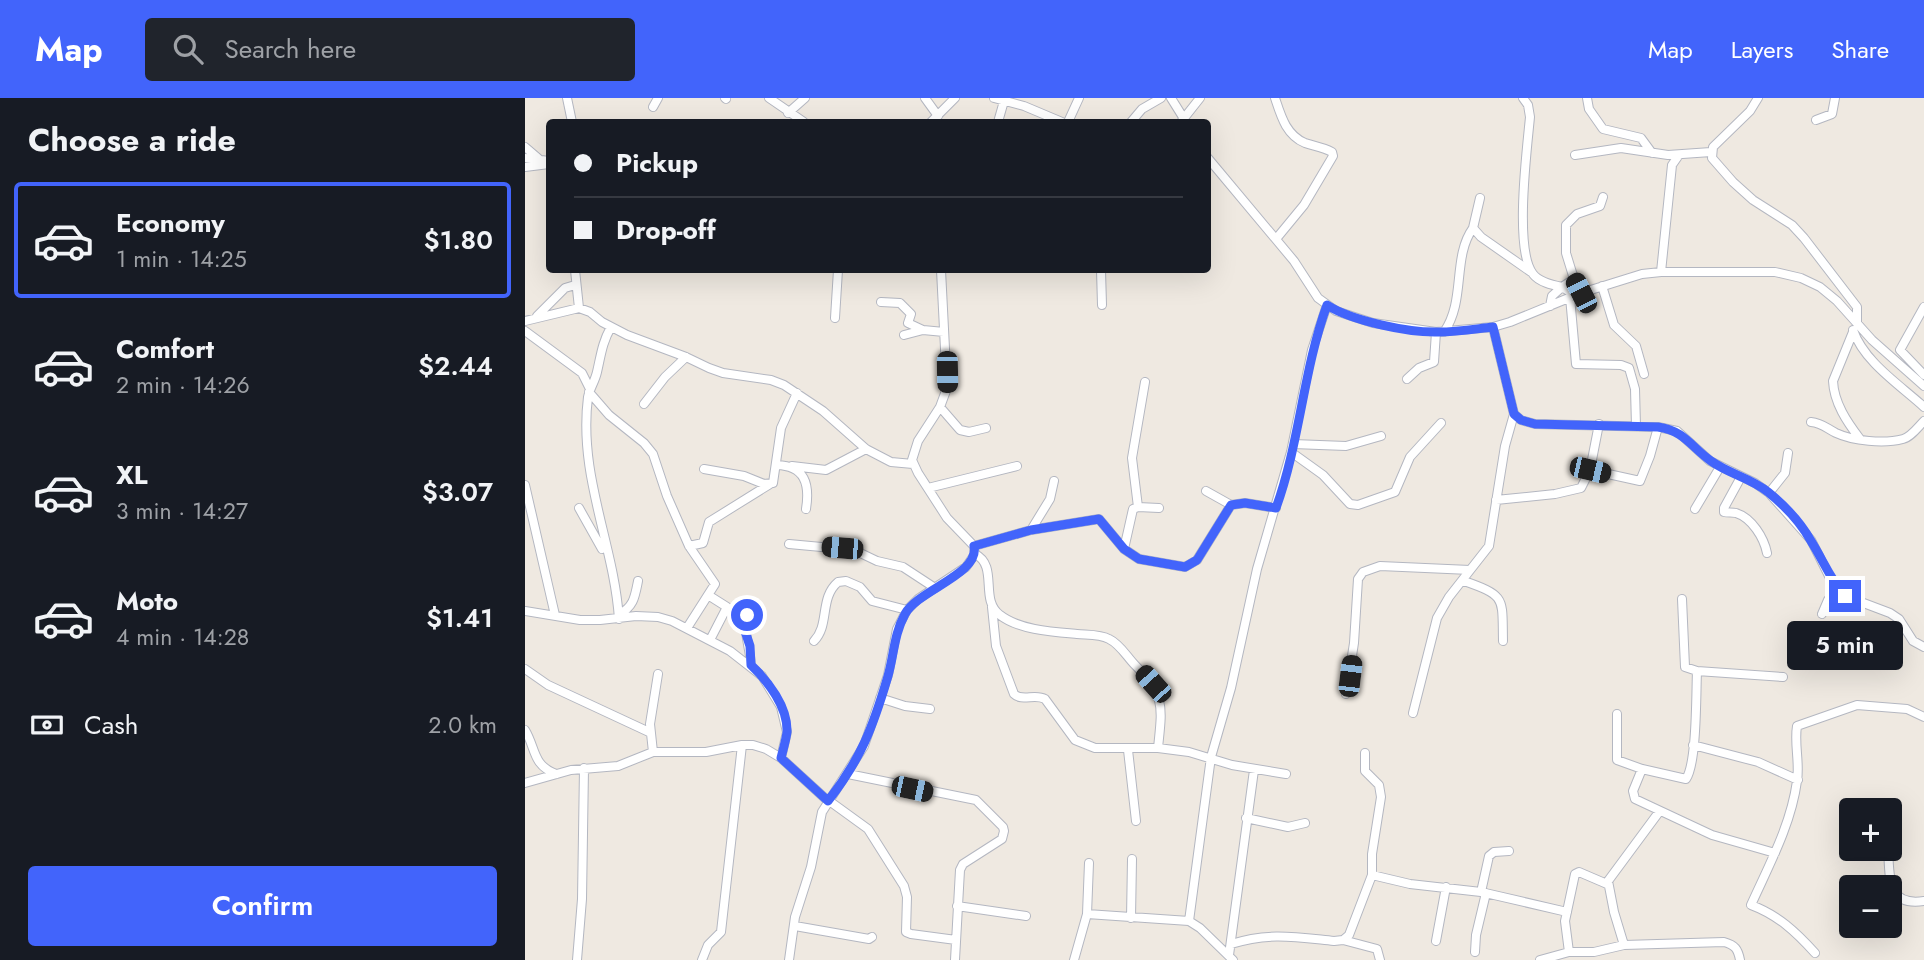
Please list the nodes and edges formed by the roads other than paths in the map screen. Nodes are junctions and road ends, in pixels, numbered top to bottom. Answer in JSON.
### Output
{"nodes":[{"id":1,"x":566,"y":98,"type":"edge"},
{"id":2,"x":658,"y":98,"type":"edge"},
{"id":3,"x":769,"y":98,"type":"edge"},
{"id":4,"x":805,"y":98,"type":"edge"},
{"id":5,"x":925,"y":98,"type":"edge"},
{"id":6,"x":955,"y":98,"type":"edge"},
{"id":7,"x":994,"y":98,"type":"edge"},
{"id":8,"x":1079,"y":98,"type":"edge"},
{"id":9,"x":1161,"y":98,"type":"edge"},
{"id":10,"x":1171,"y":98,"type":"edge"},
{"id":11,"x":1200,"y":98,"type":"edge"},
{"id":12,"x":1275,"y":98,"type":"edge"},
{"id":13,"x":1523,"y":98,"type":"edge"},
{"id":14,"x":1587,"y":98,"type":"edge"},
{"id":15,"x":1758,"y":98,"type":"edge"},
{"id":16,"x":1835,"y":98,"type":"edge"},
{"id":17,"x":1005,"y":101,"type":"junction"},
{"id":18,"x":653,"y":107,"type":"dead end"},
{"id":19,"x":788,"y":113,"type":"junction"},
{"id":20,"x":938,"y":116,"type":"junction"},
{"id":21,"x":571,"y":119,"type":"edge"},
{"id":22,"x":799,"y":119,"type":"edge"},
{"id":23,"x":934,"y":119,"type":"edge"},
{"id":24,"x":999,"y":119,"type":"edge"},
{"id":25,"x":1056,"y":119,"type":"edge"},
{"id":26,"x":1069,"y":119,"type":"edge"},
{"id":27,"x":1134,"y":119,"type":"edge"},
{"id":28,"x":1182,"y":119,"type":"edge"},
{"id":29,"x":1184,"y":119,"type":"edge"},
{"id":30,"x":1817,"y":120,"type":"dead end"},
{"id":31,"x":525,"y":147,"type":"edge"},
{"id":32,"x":1711,"y":152,"type":"junction"},
{"id":33,"x":1652,"y":153,"type":"junction"},
{"id":34,"x":1575,"y":155,"type":"dead end"},
{"id":35,"x":1679,"y":155,"type":"junction"},
{"id":36,"x":525,"y":158,"type":"edge"},
{"id":37,"x":539,"y":159,"type":"junction"},
{"id":38,"x":546,"y":162,"type":"edge"},
{"id":39,"x":1211,"y":162,"type":"edge"},
{"id":40,"x":546,"y":164,"type":"edge"},
{"id":41,"x":525,"y":167,"type":"edge"},
{"id":42,"x":1603,"y":197,"type":"dead end"},
{"id":43,"x":1480,"y":198,"type":"dead end"},
{"id":44,"x":1473,"y":228,"type":"junction"},
{"id":45,"x":1276,"y":239,"type":"junction"},
{"id":46,"x":1661,"y":272,"type":"junction"},
{"id":47,"x":575,"y":273,"type":"edge"},
{"id":48,"x":838,"y":273,"type":"edge"},
{"id":49,"x":941,"y":273,"type":"edge"},
{"id":50,"x":1101,"y":273,"type":"edge"},
{"id":51,"x":1533,"y":274,"type":"junction"},
{"id":52,"x":1574,"y":279,"type":"junction"},
{"id":53,"x":575,"y":285,"type":"junction"},
{"id":54,"x":1602,"y":286,"type":"junction"},
{"id":55,"x":1562,"y":287,"type":"junction"},
{"id":56,"x":1576,"y":295,"type":"junction"},
{"id":57,"x":881,"y":302,"type":"dead end"},
{"id":58,"x":1102,"y":305,"type":"dead end"},
{"id":59,"x":1327,"y":305,"type":"junction"},
{"id":60,"x":1550,"y":306,"type":"junction"},
{"id":61,"x":1924,"y":307,"type":"edge"},
{"id":62,"x":579,"y":308,"type":"junction"},
{"id":63,"x":536,"y":317,"type":"junction"},
{"id":64,"x":835,"y":318,"type":"dead end"},
{"id":65,"x":525,"y":321,"type":"edge"},
{"id":66,"x":1854,"y":324,"type":"junction"},
{"id":67,"x":611,"y":327,"type":"junction"},
{"id":68,"x":1493,"y":327,"type":"junction"},
{"id":69,"x":923,"y":330,"type":"junction"},
{"id":70,"x":525,"y":331,"type":"edge"},
{"id":71,"x":944,"y":332,"type":"junction"},
{"id":72,"x":1440,"y":332,"type":"junction"},
{"id":73,"x":904,"y":335,"type":"dead end"},
{"id":74,"x":686,"y":357,"type":"junction"},
{"id":75,"x":1644,"y":374,"type":"dead end"},
{"id":76,"x":1924,"y":375,"type":"edge"},
{"id":77,"x":1407,"y":379,"type":"dead end"},
{"id":78,"x":1145,"y":382,"type":"dead end"},
{"id":79,"x":1924,"y":386,"type":"edge"},
{"id":80,"x":589,"y":390,"type":"junction"},
{"id":81,"x":797,"y":393,"type":"junction"},
{"id":82,"x":644,"y":404,"type":"dead end"},
{"id":83,"x":940,"y":407,"type":"junction"},
{"id":84,"x":1924,"y":407,"type":"edge"},
{"id":85,"x":1514,"y":414,"type":"junction"},
{"id":86,"x":1924,"y":421,"type":"edge"},
{"id":87,"x":1811,"y":422,"type":"dead end"},
{"id":88,"x":1441,"y":423,"type":"dead end"},
{"id":89,"x":1599,"y":424,"type":"junction"},
{"id":90,"x":1636,"y":426,"type":"junction"},
{"id":91,"x":1658,"y":427,"type":"junction"},
{"id":92,"x":986,"y":428,"type":"dead end"},
{"id":93,"x":1381,"y":436,"type":"dead end"},
{"id":94,"x":1860,"y":439,"type":"junction"},
{"id":95,"x":1292,"y":448,"type":"junction"},
{"id":96,"x":866,"y":449,"type":"junction"},
{"id":97,"x":1788,"y":453,"type":"dead end"},
{"id":98,"x":913,"y":464,"type":"junction"},
{"id":99,"x":777,"y":465,"type":"junction"},
{"id":100,"x":792,"y":466,"type":"junction"},
{"id":101,"x":1017,"y":466,"type":"dead end"},
{"id":102,"x":1720,"y":467,"type":"junction"},
{"id":103,"x":704,"y":469,"type":"dead end"},
{"id":104,"x":1590,"y":470,"type":"junction"},
{"id":105,"x":1741,"y":477,"type":"junction"},
{"id":106,"x":1054,"y":481,"type":"dead end"},
{"id":107,"x":770,"y":484,"type":"junction"},
{"id":108,"x":525,"y":485,"type":"edge"},
{"id":109,"x":928,"y":488,"type":"junction"},
{"id":110,"x":1206,"y":491,"type":"dead end"},
{"id":111,"x":1769,"y":493,"type":"junction"},
{"id":112,"x":1496,"y":499,"type":"junction"},
{"id":113,"x":1231,"y":505,"type":"junction"},
{"id":114,"x":1138,"y":507,"type":"junction"},
{"id":115,"x":1159,"y":508,"type":"dead end"},
{"id":116,"x":1276,"y":508,"type":"junction"},
{"id":117,"x":579,"y":509,"type":"dead end"},
{"id":118,"x":806,"y":509,"type":"dead end"},
{"id":119,"x":1695,"y":509,"type":"dead end"},
{"id":120,"x":1031,"y":530,"type":"junction"},
{"id":121,"x":789,"y":544,"type":"dead end"},
{"id":122,"x":689,"y":546,"type":"junction"},
{"id":123,"x":1124,"y":549,"type":"junction"},
{"id":124,"x":974,"y":550,"type":"junction"},
{"id":125,"x":1767,"y":553,"type":"dead end"},
{"id":126,"x":608,"y":561,"type":"junction"},
{"id":127,"x":1470,"y":570,"type":"junction"},
{"id":128,"x":1464,"y":580,"type":"junction"},
{"id":129,"x":638,"y":581,"type":"dead end"},
{"id":130,"x":935,"y":588,"type":"junction"},
{"id":131,"x":1839,"y":588,"type":"junction"},
{"id":132,"x":708,"y":595,"type":"junction"},
{"id":133,"x":1682,"y":599,"type":"dead end"},
{"id":134,"x":992,"y":607,"type":"junction"},
{"id":135,"x":907,"y":610,"type":"junction"},
{"id":136,"x":525,"y":611,"type":"edge"},
{"id":137,"x":696,"y":613,"type":"junction"},
{"id":138,"x":1822,"y":614,"type":"dead end"},
{"id":139,"x":555,"y":615,"type":"junction"},
{"id":140,"x":747,"y":615,"type":"dead end"},
{"id":141,"x":619,"y":616,"type":"junction"},
{"id":142,"x":687,"y":628,"type":"junction"},
{"id":143,"x":698,"y":634,"type":"junction"},
{"id":144,"x":710,"y":640,"type":"junction"},
{"id":145,"x":1503,"y":640,"type":"dead end"},
{"id":146,"x":814,"y":642,"type":"dead end"},
{"id":147,"x":1924,"y":647,"type":"edge"},
{"id":148,"x":751,"y":665,"type":"junction"},
{"id":149,"x":525,"y":668,"type":"edge"},
{"id":150,"x":1697,"y":671,"type":"junction"},
{"id":151,"x":658,"y":674,"type":"dead end"},
{"id":152,"x":1783,"y":677,"type":"dead end"},
{"id":153,"x":1346,"y":694,"type":"dead end"},
{"id":154,"x":880,"y":698,"type":"junction"},
{"id":155,"x":930,"y":709,"type":"dead end"},
{"id":156,"x":1413,"y":713,"type":"dead end"},
{"id":157,"x":1617,"y":714,"type":"dead end"},
{"id":158,"x":1924,"y":717,"type":"edge"},
{"id":159,"x":525,"y":730,"type":"edge"},
{"id":160,"x":649,"y":732,"type":"junction"},
{"id":161,"x":742,"y":744,"type":"junction"},
{"id":162,"x":1693,"y":745,"type":"junction"},
{"id":163,"x":1158,"y":748,"type":"junction"},
{"id":164,"x":1128,"y":750,"type":"junction"},
{"id":165,"x":653,"y":752,"type":"junction"},
{"id":166,"x":1365,"y":753,"type":"dead end"},
{"id":167,"x":1211,"y":757,"type":"junction"},
{"id":168,"x":781,"y":758,"type":"junction"},
{"id":169,"x":584,"y":768,"type":"junction"},
{"id":170,"x":1254,"y":769,"type":"junction"},
{"id":171,"x":1642,"y":769,"type":"junction"},
{"id":172,"x":556,"y":774,"type":"junction"},
{"id":173,"x":848,"y":774,"type":"junction"},
{"id":174,"x":1286,"y":774,"type":"dead end"},
{"id":175,"x":1797,"y":780,"type":"junction"},
{"id":176,"x":525,"y":783,"type":"edge"},
{"id":177,"x":828,"y":801,"type":"junction"},
{"id":178,"x":1659,"y":812,"type":"junction"},
{"id":179,"x":1246,"y":818,"type":"junction"},
{"id":180,"x":1136,"y":821,"type":"dead end"},
{"id":181,"x":1305,"y":823,"type":"dead end"},
{"id":182,"x":1509,"y":851,"type":"dead end"},
{"id":183,"x":1776,"y":853,"type":"junction"},
{"id":184,"x":1132,"y":859,"type":"dead end"},
{"id":185,"x":1889,"y":861,"type":"edge"},
{"id":186,"x":1089,"y":863,"type":"dead end"},
{"id":187,"x":1372,"y":875,"type":"junction"},
{"id":188,"x":1607,"y":884,"type":"junction"},
{"id":189,"x":1446,"y":887,"type":"junction"},
{"id":190,"x":1483,"y":892,"type":"junction"},
{"id":191,"x":1924,"y":901,"type":"edge"},
{"id":192,"x":957,"y":906,"type":"junction"},
{"id":193,"x":1567,"y":912,"type":"junction"},
{"id":194,"x":1087,"y":914,"type":"junction"},
{"id":195,"x":1025,"y":916,"type":"dead end"},
{"id":196,"x":1131,"y":918,"type":"junction"},
{"id":197,"x":1189,"y":921,"type":"junction"},
{"id":198,"x":795,"y":926,"type":"junction"},
{"id":199,"x":871,"y":937,"type":"dead end"},
{"id":200,"x":956,"y":940,"type":"junction"},
{"id":201,"x":1343,"y":940,"type":"junction"},
{"id":202,"x":1436,"y":941,"type":"dead end"},
{"id":203,"x":1231,"y":944,"type":"junction"},
{"id":204,"x":1624,"y":945,"type":"junction"},
{"id":205,"x":1475,"y":952,"type":"dead end"},
{"id":206,"x":1569,"y":952,"type":"junction"},
{"id":207,"x":1815,"y":953,"type":"dead end"},
{"id":208,"x":1231,"y":957,"type":"edge"},
{"id":209,"x":577,"y":960,"type":"edge"},
{"id":210,"x":702,"y":960,"type":"edge"},
{"id":211,"x":789,"y":960,"type":"edge"},
{"id":212,"x":955,"y":960,"type":"edge"},
{"id":213,"x":1074,"y":960,"type":"edge"},
{"id":214,"x":1380,"y":960,"type":"edge"},
{"id":215,"x":1540,"y":960,"type":"edge"},
{"id":216,"x":1740,"y":960,"type":"edge"}],
"edges":[{"from":1,"to":21,"type":"street"},
{"from":2,"to":18,"type":"street"},
{"from":3,"to":19,"type":"street"},
{"from":4,"to":19,"type":"street"},
{"from":5,"to":20,"type":"street"},
{"from":6,"to":20,"type":"street"},
{"from":7,"to":17,"type":"street"},
{"from":8,"to":26,"type":"street"},
{"from":9,"to":27,"type":"street"},
{"from":10,"to":28,"type":"street"},
{"from":11,"to":29,"type":"street"},
{"from":12,"to":45,"type":"street"},
{"from":13,"to":51,"type":"street"},
{"from":14,"to":33,"type":"street"},
{"from":15,"to":32,"type":"street"},
{"from":16,"to":30,"type":"street"},
{"from":17,"to":24,"type":"street"},
{"from":17,"to":25,"type":"street"},
{"from":19,"to":22,"type":"street"},
{"from":20,"to":23,"type":"street"},
{"from":31,"to":37,"type":"street"},
{"from":32,"to":35,"type":"street"},
{"from":32,"to":66,"type":"street"},
{"from":33,"to":34,"type":"street"},
{"from":33,"to":35,"type":"street"},
{"from":35,"to":46,"type":"street"},
{"from":36,"to":37,"type":"street"},
{"from":37,"to":38,"type":"street"},
{"from":39,"to":45,"type":"street"},
{"from":40,"to":41,"type":"street"},
{"from":42,"to":52,"type":"street"},
{"from":43,"to":44,"type":"street"},
{"from":44,"to":51,"type":"street"},
{"from":44,"to":72,"type":"street"},
{"from":45,"to":59,"type":"street"},
{"from":46,"to":54,"type":"street"},
{"from":46,"to":66,"type":"street"},
{"from":47,"to":53,"type":"street"},
{"from":48,"to":64,"type":"street"},
{"from":49,"to":71,"type":"street"},
{"from":50,"to":58,"type":"street"},
{"from":51,"to":55,"type":"street"},
{"from":52,"to":55,"type":"street"},
{"from":52,"to":56,"type":"street"},
{"from":53,"to":62,"type":"street"},
{"from":53,"to":63,"type":"street"},
{"from":54,"to":56,"type":"street"},
{"from":54,"to":75,"type":"street"},
{"from":55,"to":56,"type":"street"},
{"from":55,"to":60,"type":"street"},
{"from":56,"to":60,"type":"street"},
{"from":56,"to":90,"type":"street"},
{"from":57,"to":69,"type":"street"},
{"from":59,"to":72,"type":"street"},
{"from":59,"to":95,"type":"street"},
{"from":60,"to":68,"type":"street"},
{"from":61,"to":76,"type":"street"},
{"from":62,"to":63,"type":"street"},
{"from":62,"to":67,"type":"street"},
{"from":63,"to":65,"type":"street"},
{"from":66,"to":79,"type":"street"},
{"from":66,"to":84,"type":"street"},
{"from":66,"to":94,"type":"street"},
{"from":67,"to":74,"type":"street"},
{"from":67,"to":80,"type":"street"},
{"from":68,"to":72,"type":"street"},
{"from":68,"to":85,"type":"street"},
{"from":69,"to":71,"type":"street"},
{"from":69,"to":73,"type":"street"},
{"from":70,"to":80,"type":"street"},
{"from":71,"to":83,"type":"street"},
{"from":72,"to":77,"type":"street"},
{"from":74,"to":81,"type":"street"},
{"from":74,"to":82,"type":"street"},
{"from":78,"to":114,"type":"street"},
{"from":80,"to":122,"type":"street"},
{"from":80,"to":126,"type":"street"},
{"from":81,"to":96,"type":"street"},
{"from":81,"to":99,"type":"street"},
{"from":83,"to":92,"type":"street"},
{"from":83,"to":98,"type":"street"},
{"from":85,"to":89,"type":"street"},
{"from":85,"to":112,"type":"street"},
{"from":86,"to":94,"type":"street"},
{"from":87,"to":94,"type":"street"},
{"from":88,"to":95,"type":"street"},
{"from":89,"to":90,"type":"street"},
{"from":89,"to":104,"type":"street"},
{"from":90,"to":91,"type":"street"},
{"from":91,"to":102,"type":"street"},
{"from":91,"to":104,"type":"street"},
{"from":93,"to":95,"type":"street"},
{"from":95,"to":116,"type":"street"},
{"from":96,"to":98,"type":"street"},
{"from":96,"to":100,"type":"street"},
{"from":97,"to":111,"type":"street"},
{"from":98,"to":109,"type":"street"},
{"from":99,"to":100,"type":"street"},
{"from":99,"to":107,"type":"street"},
{"from":100,"to":118,"type":"street"},
{"from":101,"to":109,"type":"street"},
{"from":102,"to":105,"type":"street"},
{"from":102,"to":119,"type":"street"},
{"from":103,"to":107,"type":"street"},
{"from":104,"to":112,"type":"street"},
{"from":105,"to":111,"type":"street"},
{"from":105,"to":125,"type":"street"},
{"from":106,"to":120,"type":"street"},
{"from":107,"to":122,"type":"street"},
{"from":108,"to":139,"type":"street"},
{"from":109,"to":124,"type":"street"},
{"from":110,"to":113,"type":"street"},
{"from":111,"to":131,"type":"street"},
{"from":112,"to":127,"type":"street"},
{"from":113,"to":116,"type":"street"},
{"from":113,"to":123,"type":"street"},
{"from":114,"to":115,"type":"street"},
{"from":114,"to":123,"type":"street"},
{"from":116,"to":167,"type":"street"},
{"from":117,"to":126,"type":"street"},
{"from":120,"to":123,"type":"street"},
{"from":120,"to":124,"type":"street"},
{"from":121,"to":130,"type":"street"},
{"from":122,"to":132,"type":"street"},
{"from":124,"to":130,"type":"street"},
{"from":124,"to":134,"type":"street"},
{"from":126,"to":141,"type":"street"},
{"from":127,"to":128,"type":"street"},
{"from":127,"to":153,"type":"street"},
{"from":128,"to":145,"type":"street"},
{"from":128,"to":156,"type":"street"},
{"from":129,"to":141,"type":"street"},
{"from":130,"to":135,"type":"street"},
{"from":131,"to":138,"type":"street"},
{"from":131,"to":147,"type":"street"},
{"from":132,"to":137,"type":"street"},
{"from":132,"to":144,"type":"street"},
{"from":133,"to":150,"type":"street"},
{"from":134,"to":163,"type":"street"},
{"from":134,"to":164,"type":"street"},
{"from":135,"to":146,"type":"street"},
{"from":135,"to":154,"type":"street"},
{"from":136,"to":139,"type":"street"},
{"from":137,"to":142,"type":"street"},
{"from":137,"to":143,"type":"street"},
{"from":139,"to":141,"type":"street"},
{"from":140,"to":148,"type":"street"},
{"from":141,"to":142,"type":"street"},
{"from":142,"to":143,"type":"street"},
{"from":143,"to":144,"type":"street"},
{"from":144,"to":148,"type":"street"},
{"from":148,"to":168,"type":"street"},
{"from":149,"to":160,"type":"street"},
{"from":150,"to":152,"type":"street"},
{"from":150,"to":162,"type":"street"},
{"from":151,"to":160,"type":"street"},
{"from":154,"to":155,"type":"street"},
{"from":154,"to":173,"type":"street"},
{"from":157,"to":171,"type":"street"},
{"from":158,"to":175,"type":"street"},
{"from":159,"to":172,"type":"street"},
{"from":160,"to":165,"type":"street"},
{"from":161,"to":165,"type":"street"},
{"from":161,"to":168,"type":"street"},
{"from":161,"to":210,"type":"street"},
{"from":162,"to":171,"type":"street"},
{"from":162,"to":175,"type":"street"},
{"from":163,"to":164,"type":"street"},
{"from":163,"to":167,"type":"street"},
{"from":164,"to":180,"type":"street"},
{"from":165,"to":169,"type":"street"},
{"from":166,"to":187,"type":"street"},
{"from":167,"to":170,"type":"street"},
{"from":167,"to":197,"type":"street"},
{"from":168,"to":177,"type":"street"},
{"from":169,"to":172,"type":"street"},
{"from":169,"to":209,"type":"street"},
{"from":170,"to":174,"type":"street"},
{"from":170,"to":179,"type":"street"},
{"from":171,"to":178,"type":"street"},
{"from":172,"to":176,"type":"street"},
{"from":173,"to":177,"type":"street"},
{"from":173,"to":192,"type":"street"},
{"from":175,"to":183,"type":"street"},
{"from":177,"to":198,"type":"street"},
{"from":177,"to":200,"type":"street"},
{"from":178,"to":183,"type":"street"},
{"from":178,"to":188,"type":"street"},
{"from":179,"to":181,"type":"street"},
{"from":179,"to":203,"type":"street"},
{"from":182,"to":190,"type":"street"},
{"from":183,"to":207,"type":"street"},
{"from":184,"to":196,"type":"street"},
{"from":185,"to":191,"type":"street"},
{"from":186,"to":194,"type":"street"},
{"from":187,"to":189,"type":"street"},
{"from":187,"to":201,"type":"street"},
{"from":188,"to":193,"type":"street"},
{"from":188,"to":204,"type":"street"},
{"from":189,"to":190,"type":"street"},
{"from":189,"to":202,"type":"street"},
{"from":190,"to":193,"type":"street"},
{"from":190,"to":205,"type":"street"},
{"from":192,"to":195,"type":"street"},
{"from":192,"to":200,"type":"street"},
{"from":193,"to":206,"type":"street"},
{"from":194,"to":196,"type":"street"},
{"from":194,"to":213,"type":"street"},
{"from":196,"to":197,"type":"street"},
{"from":197,"to":208,"type":"street"},
{"from":198,"to":199,"type":"street"},
{"from":198,"to":211,"type":"street"},
{"from":200,"to":212,"type":"street"},
{"from":201,"to":203,"type":"street"},
{"from":201,"to":214,"type":"street"},
{"from":203,"to":208,"type":"street"},
{"from":204,"to":206,"type":"street"},
{"from":204,"to":216,"type":"street"},
{"from":206,"to":215,"type":"street"}]}
